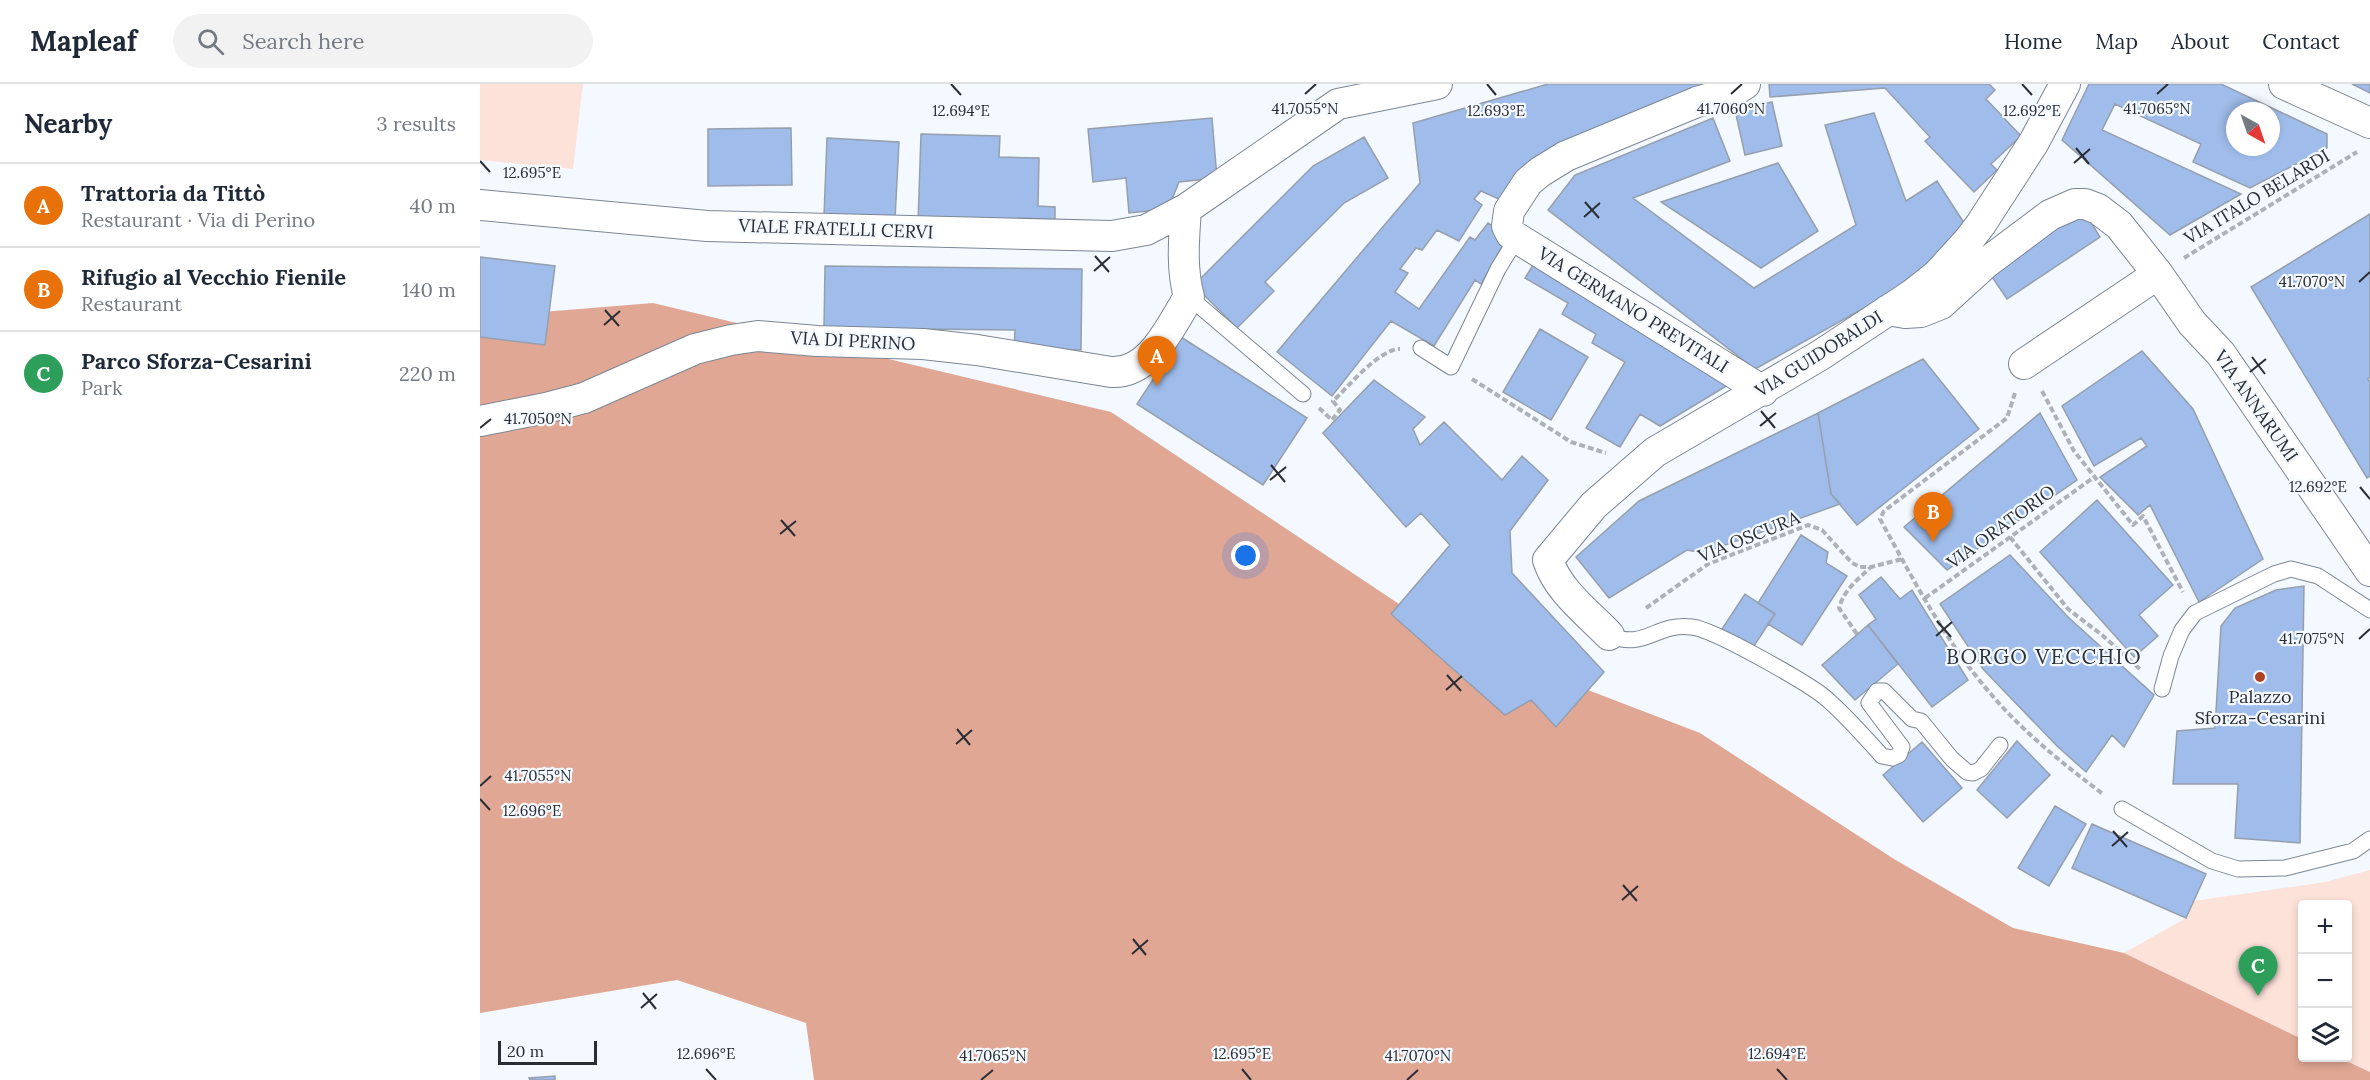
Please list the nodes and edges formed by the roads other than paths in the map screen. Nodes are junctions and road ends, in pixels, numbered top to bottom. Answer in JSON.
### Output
{"nodes":[{"id":1,"x":1437,"y":84,"type":"edge"},
{"id":2,"x":1745,"y":84,"type":"edge"},
{"id":3,"x":2065,"y":84,"type":"edge"},
{"id":4,"x":2284,"y":84,"type":"edge"},
{"id":5,"x":1336,"y":94,"type":"edge"},
{"id":6,"x":2365,"y":136,"type":"edge"},
{"id":7,"x":480,"y":205,"type":"edge"},
{"id":8,"x":1186,"y":209,"type":"junction"},
{"id":9,"x":2111,"y":218,"type":"joint"},
{"id":10,"x":1512,"y":232,"type":"junction"},
{"id":11,"x":2158,"y":274,"type":"junction"},
{"id":12,"x":1187,"y":291,"type":"junction"},
{"id":13,"x":1888,"y":310,"type":"junction"},
{"id":14,"x":1421,"y":348,"type":"dead end"},
{"id":15,"x":2024,"y":364,"type":"road end"},
{"id":16,"x":1763,"y":391,"type":"junction"},
{"id":17,"x":1304,"y":394,"type":"road end"},
{"id":18,"x":480,"y":420,"type":"edge"},
{"id":19,"x":2370,"y":571,"type":"edge"},
{"id":20,"x":2370,"y":610,"type":"edge"},
{"id":21,"x":1609,"y":634,"type":"joint"},
{"id":22,"x":2162,"y":689,"type":"road end"},
{"id":23,"x":2001,"y":745,"type":"dead end"},
{"id":24,"x":2122,"y":809,"type":"road end"},
{"id":25,"x":2370,"y":839,"type":"edge"}],
"edges":[{"from":1,"to":5,"type":"street"},
{"from":2,"to":10,"type":"street"},
{"from":3,"to":13,"type":"street"},
{"from":4,"to":6,"type":"street"},
{"from":5,"to":8,"type":"street","name":"VIALE FRATELLI CERVI"},
{"from":7,"to":8,"type":"street","name":"VIALE FRATELLI CERVI"},
{"from":8,"to":12,"type":"street"},
{"from":9,"to":11,"type":"street","name":"VIA ANNARUMI"},
{"from":9,"to":13,"type":"street","name":"VIA GUIDOBALDI"},
{"from":10,"to":14,"type":"lane"},
{"from":10,"to":16,"type":"street","name":"VIA GERMANO PREVITALI"},
{"from":11,"to":15,"type":"street"},
{"from":11,"to":19,"type":"street","name":"VIA ANNARUMI"},
{"from":12,"to":17,"type":"lane"},
{"from":12,"to":18,"type":"street","name":"VIA DI PERINO"},
{"from":13,"to":16,"type":"street","name":"VIA GUIDOBALDI"},
{"from":16,"to":21,"type":"street","name":"VIA GUIDOBALDI"},
{"from":20,"to":22,"type":"lane"},
{"from":21,"to":23,"type":"lane"},
{"from":24,"to":25,"type":"lane"}]}
